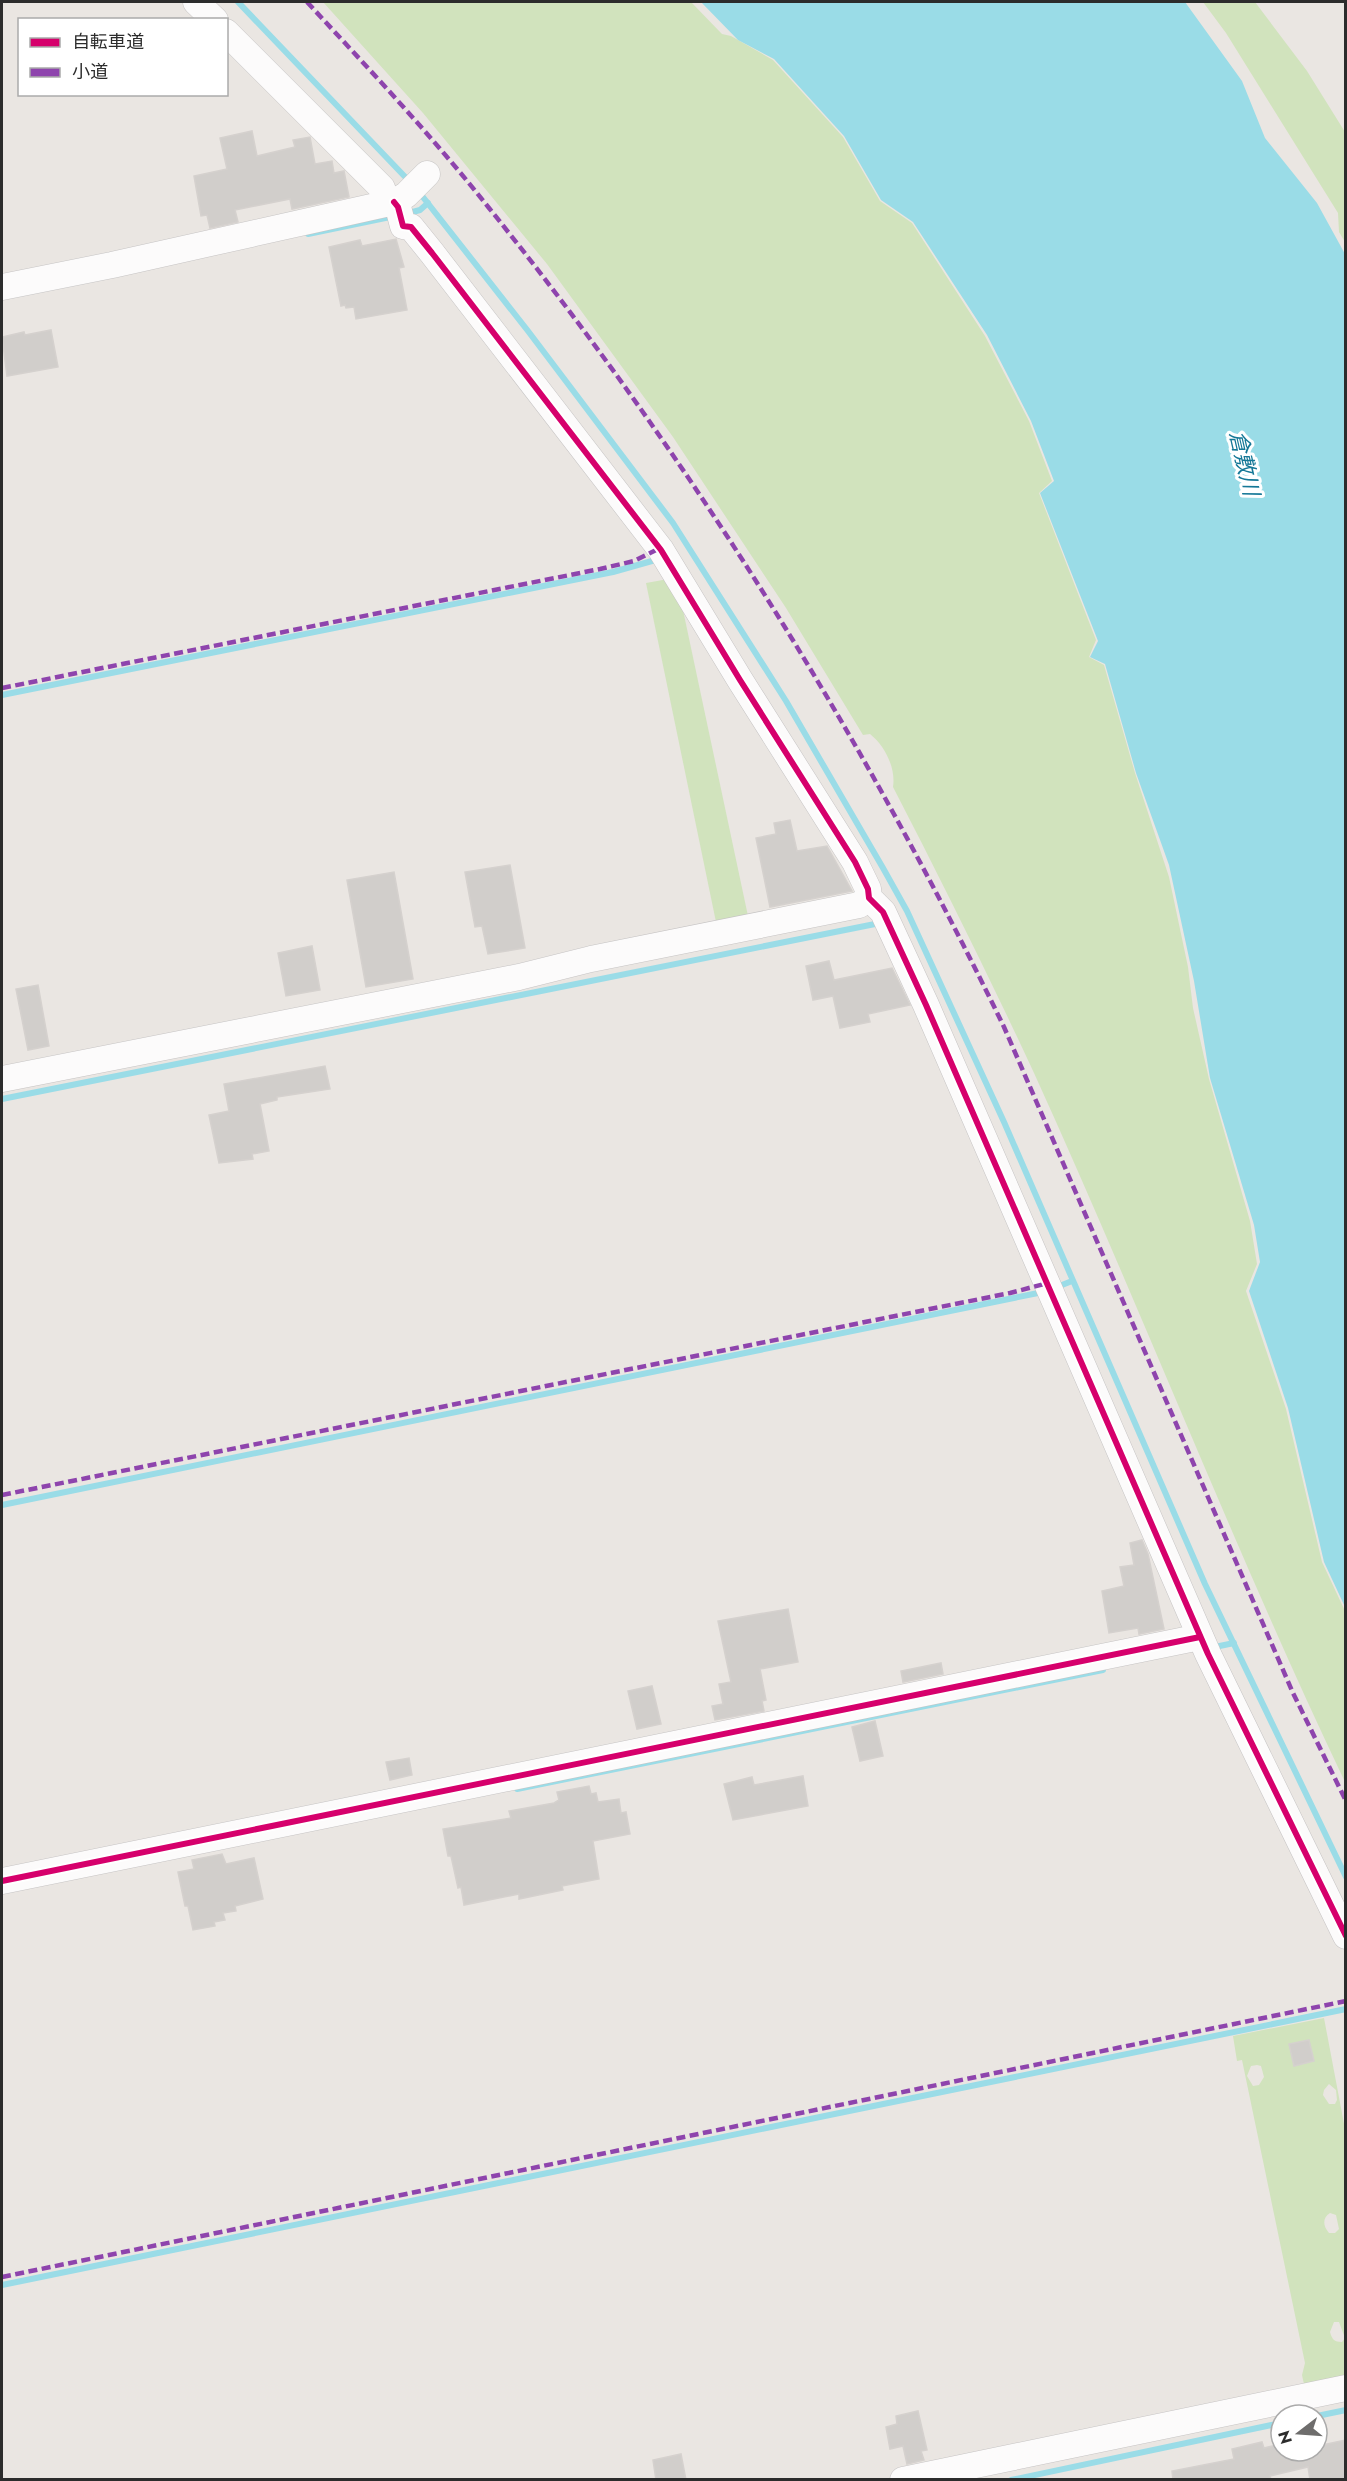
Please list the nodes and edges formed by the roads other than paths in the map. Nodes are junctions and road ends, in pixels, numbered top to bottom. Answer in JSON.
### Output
{"nodes":[{"id":1,"x":196,"y":2,"type":"edge"},
{"id":2,"x":212,"y":18,"type":"edge"},
{"id":3,"x":228,"y":34,"type":"edge"},
{"id":4,"x":405,"y":198,"type":"junction"},
{"id":5,"x":2,"y":287,"type":"edge"},
{"id":6,"x":881,"y":913,"type":"junction"},
{"id":7,"x":2,"y":1079,"type":"edge"},
{"id":8,"x":1204,"y":1645,"type":"junction"},
{"id":9,"x":2,"y":1881,"type":"edge"},
{"id":10,"x":1346,"y":1936,"type":"edge"},
{"id":11,"x":1346,"y":2388,"type":"edge"},
{"id":12,"x":903,"y":2480,"type":"edge"}],
"edges":[{"from":1,"to":2,"type":"street"},
{"from":3,"to":4,"type":"street"},
{"from":4,"to":5,"type":"street"},
{"from":4,"to":6,"type":"street"},
{"from":6,"to":7,"type":"street"},
{"from":6,"to":8,"type":"street"},
{"from":8,"to":9,"type":"street"},
{"from":8,"to":10,"type":"street"},
{"from":11,"to":12,"type":"street"}]}
